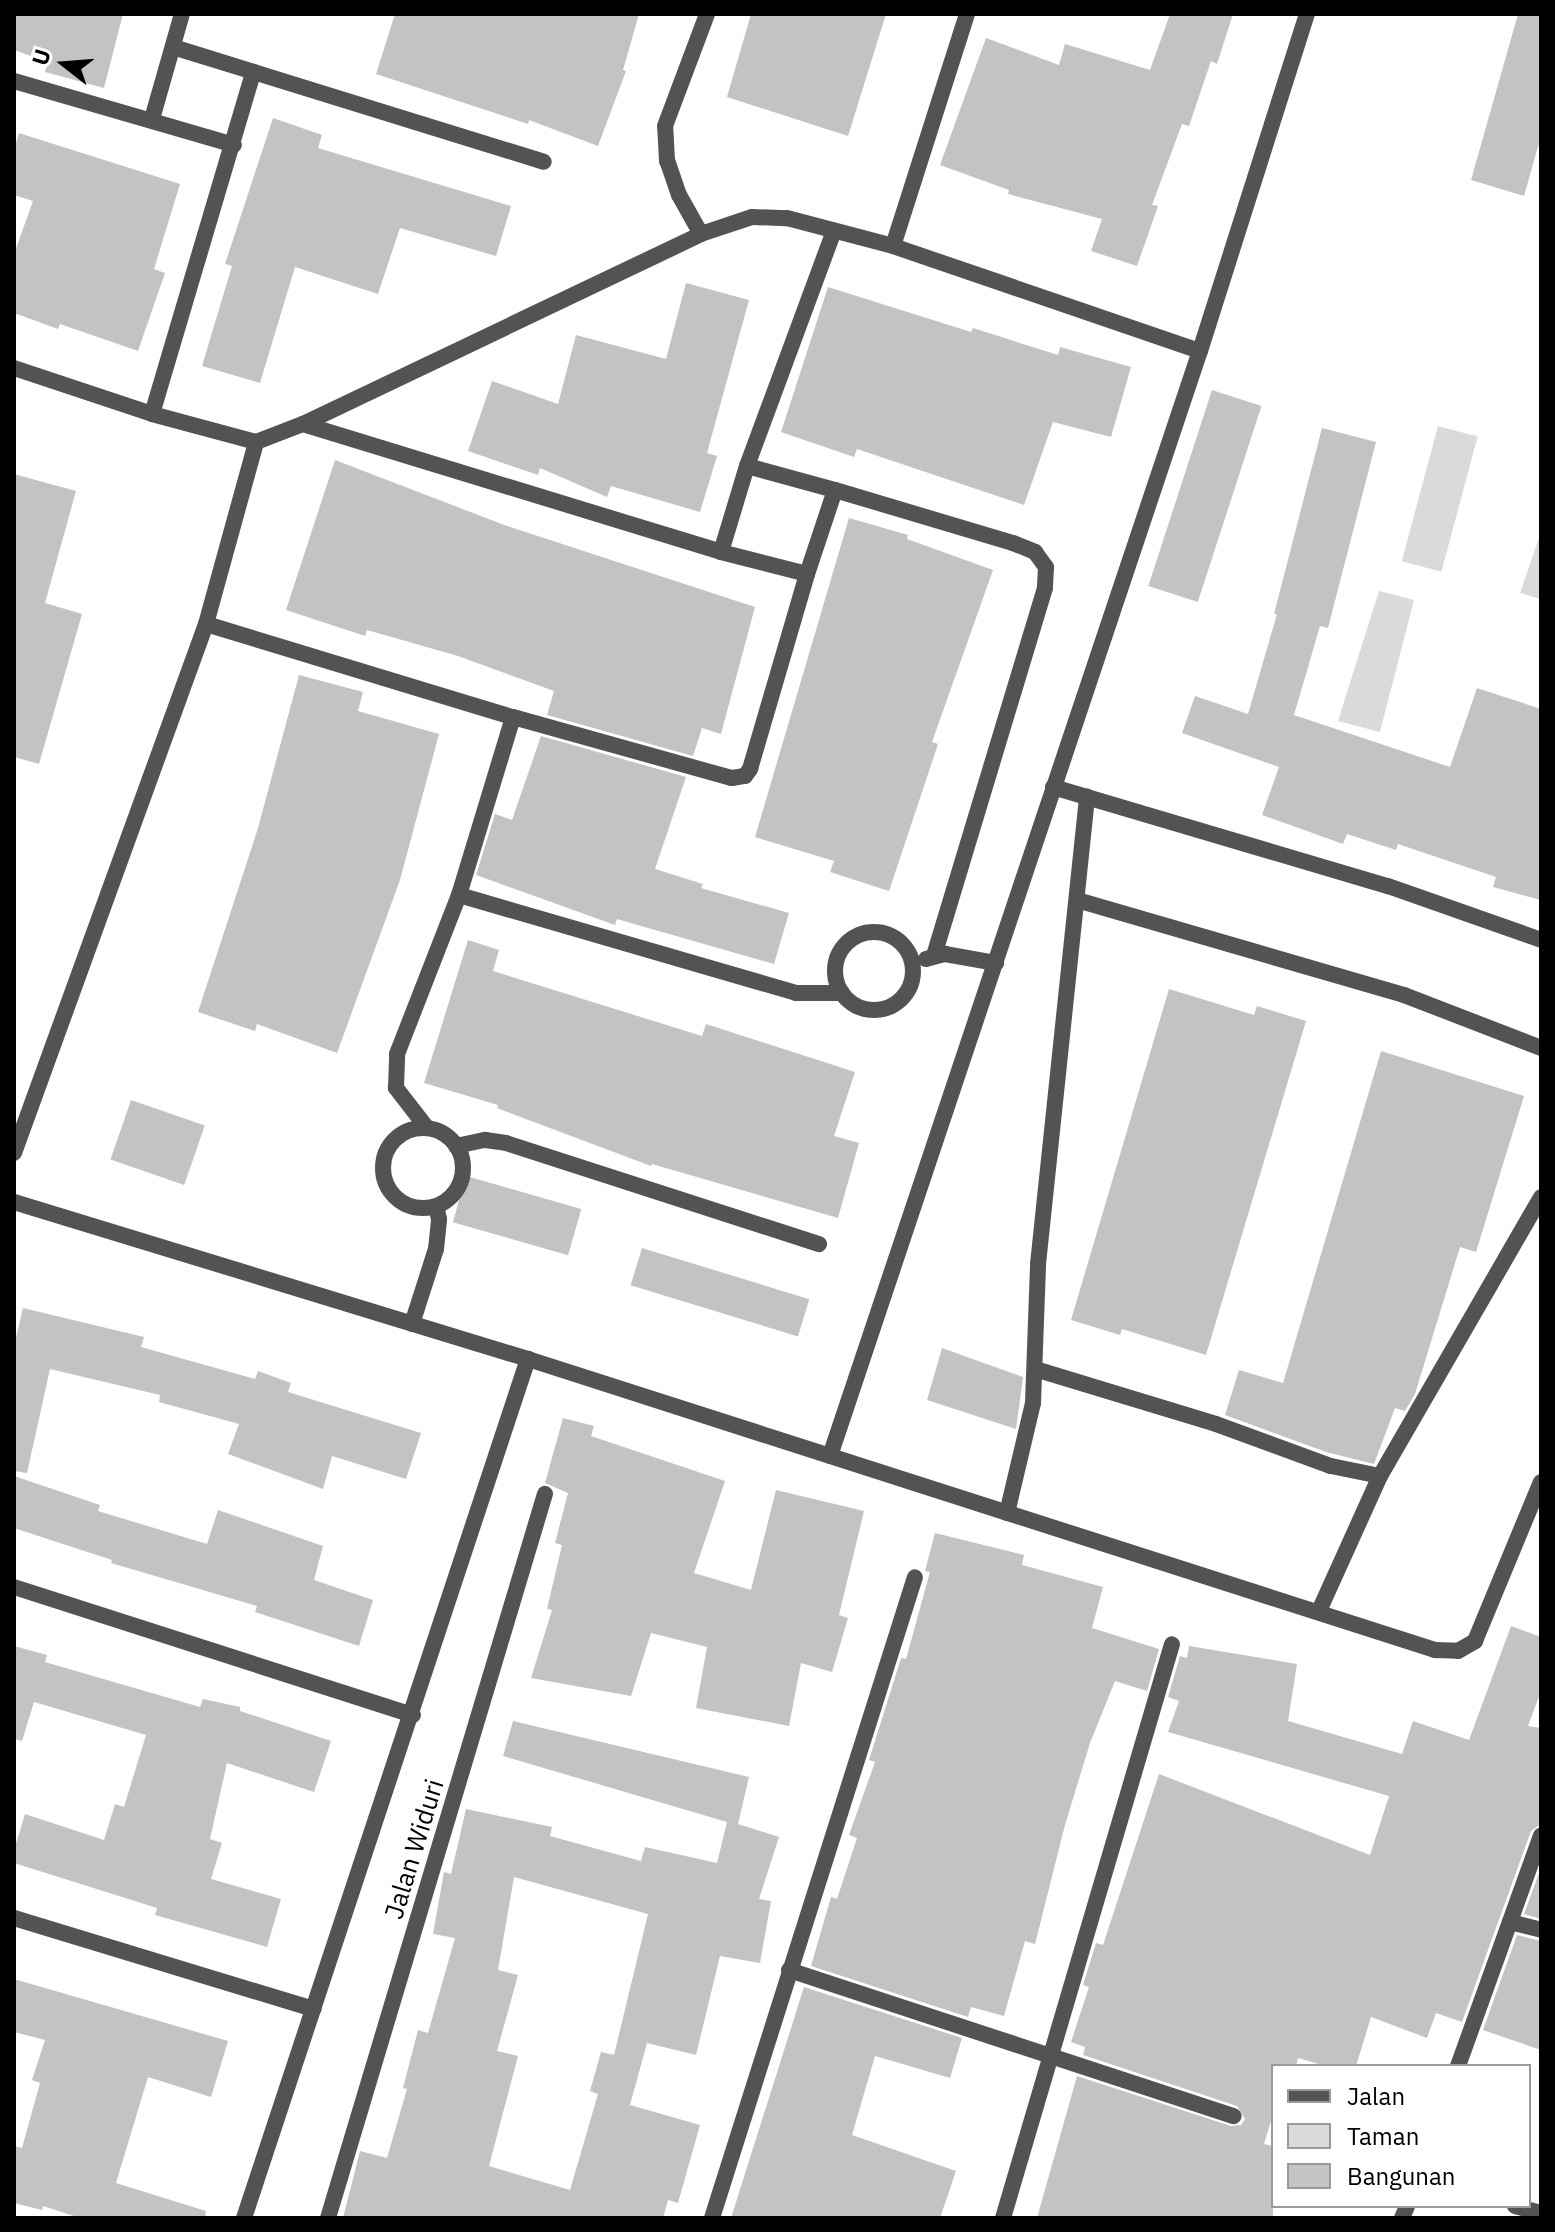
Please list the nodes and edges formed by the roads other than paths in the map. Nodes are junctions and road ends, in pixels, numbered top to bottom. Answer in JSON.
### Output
{"nodes":[{"id":1,"x":182,"y":14,"type":"edge"},
{"id":2,"x":707,"y":14,"type":"edge"},
{"id":3,"x":967,"y":14,"type":"edge"},
{"id":4,"x":1307,"y":14,"type":"edge"},
{"id":5,"x":173,"y":47,"type":"junction"},
{"id":6,"x":253,"y":72,"type":"junction"},
{"id":7,"x":14,"y":81,"type":"edge"},
{"id":8,"x":152,"y":119,"type":"junction"},
{"id":9,"x":234,"y":145,"type":"junction"},
{"id":10,"x":544,"y":162,"type":"dead end"},
{"id":11,"x":834,"y":231,"type":"junction"},
{"id":12,"x":701,"y":234,"type":"junction"},
{"id":13,"x":893,"y":246,"type":"junction"},
{"id":14,"x":1200,"y":351,"type":"junction"},
{"id":15,"x":14,"y":368,"type":"edge"},
{"id":16,"x":152,"y":414,"type":"junction"},
{"id":17,"x":303,"y":424,"type":"junction"},
{"id":18,"x":256,"y":442,"type":"junction"},
{"id":19,"x":747,"y":466,"type":"junction"},
{"id":20,"x":835,"y":490,"type":"junction"},
{"id":21,"x":721,"y":552,"type":"junction"},
{"id":22,"x":807,"y":574,"type":"junction"},
{"id":23,"x":206,"y":624,"type":"junction"},
{"id":24,"x":513,"y":717,"type":"junction"},
{"id":25,"x":1053,"y":787,"type":"junction"},
{"id":26,"x":1087,"y":797,"type":"junction"},
{"id":27,"x":459,"y":895,"type":"junction"},
{"id":28,"x":1077,"y":900,"type":"junction"},
{"id":29,"x":1541,"y":940,"type":"edge"},
{"id":30,"x":934,"y":956,"type":"junction"},
{"id":31,"x":996,"y":963,"type":"junction"},
{"id":32,"x":913,"y":964,"type":"junction"},
{"id":33,"x":842,"y":993,"type":"junction"},
{"id":34,"x":1541,"y":1048,"type":"edge"},
{"id":35,"x":427,"y":1128,"type":"junction"},
{"id":36,"x":456,"y":1146,"type":"junction"},
{"id":37,"x":14,"y":1153,"type":"edge"},
{"id":38,"x":1541,"y":1197,"type":"edge"},
{"id":39,"x":14,"y":1202,"type":"edge"},
{"id":40,"x":436,"y":1206,"type":"junction"},
{"id":41,"x":819,"y":1244,"type":"dead end"},
{"id":42,"x":412,"y":1324,"type":"junction"},
{"id":43,"x":528,"y":1359,"type":"junction"},
{"id":44,"x":1035,"y":1369,"type":"junction"},
{"id":45,"x":830,"y":1456,"type":"junction"},
{"id":46,"x":1380,"y":1476,"type":"junction"},
{"id":47,"x":1541,"y":1482,"type":"edge"},
{"id":48,"x":545,"y":1494,"type":"dead end"},
{"id":49,"x":1007,"y":1513,"type":"junction"},
{"id":50,"x":915,"y":1577,"type":"dead end"},
{"id":51,"x":14,"y":1587,"type":"edge"},
{"id":52,"x":1319,"y":1611,"type":"junction"},
{"id":53,"x":1172,"y":1644,"type":"dead end"},
{"id":54,"x":413,"y":1715,"type":"junction"},
{"id":55,"x":1541,"y":1835,"type":"edge"},
{"id":56,"x":14,"y":1918,"type":"edge"},
{"id":57,"x":1510,"y":1922,"type":"junction"},
{"id":58,"x":1541,"y":1930,"type":"edge"},
{"id":59,"x":789,"y":1970,"type":"junction"},
{"id":60,"x":313,"y":2009,"type":"junction"},
{"id":61,"x":1050,"y":2053,"type":"junction"},
{"id":62,"x":1459,"y":2064,"type":"edge"},
{"id":63,"x":1234,"y":2116,"type":"dead end"},
{"id":64,"x":244,"y":2218,"type":"edge"},
{"id":65,"x":328,"y":2218,"type":"edge"},
{"id":66,"x":712,"y":2218,"type":"edge"},
{"id":67,"x":1003,"y":2218,"type":"edge"}],
"edges":[{"from":1,"to":5,"type":"street"},
{"from":2,"to":12,"type":"street"},
{"from":3,"to":13,"type":"street"},
{"from":4,"to":14,"type":"street"},
{"from":5,"to":6,"type":"street"},
{"from":5,"to":8,"type":"street"},
{"from":6,"to":9,"type":"street"},
{"from":6,"to":10,"type":"street"},
{"from":7,"to":8,"type":"street"},
{"from":8,"to":9,"type":"street"},
{"from":9,"to":16,"type":"street"},
{"from":11,"to":12,"type":"street"},
{"from":11,"to":13,"type":"street"},
{"from":11,"to":19,"type":"street"},
{"from":12,"to":17,"type":"street"},
{"from":13,"to":14,"type":"street"},
{"from":14,"to":25,"type":"street"},
{"from":15,"to":16,"type":"street"},
{"from":16,"to":18,"type":"street"},
{"from":17,"to":18,"type":"street"},
{"from":17,"to":21,"type":"street"},
{"from":18,"to":23,"type":"street"},
{"from":19,"to":20,"type":"street"},
{"from":19,"to":21,"type":"street"},
{"from":20,"to":22,"type":"street"},
{"from":20,"to":30,"type":"street"},
{"from":21,"to":22,"type":"street"},
{"from":22,"to":24,"type":"street"},
{"from":23,"to":24,"type":"street"},
{"from":23,"to":37,"type":"street"},
{"from":24,"to":27,"type":"street"},
{"from":25,"to":26,"type":"street"},
{"from":25,"to":31,"type":"street"},
{"from":26,"to":28,"type":"street"},
{"from":26,"to":29,"type":"street"},
{"from":27,"to":33,"type":"street"},
{"from":27,"to":35,"type":"street"},
{"from":28,"to":34,"type":"street"},
{"from":28,"to":44,"type":"street"},
{"from":30,"to":31,"type":"street"},
{"from":30,"to":32,"type":"street"},
{"from":31,"to":45,"type":"street"},
{"from":32,"to":33,"type":"street"},
{"from":32,"to":33,"type":"street"},
{"from":35,"to":36,"type":"street"},
{"from":35,"to":40,"type":"street"},
{"from":36,"to":40,"type":"street"},
{"from":36,"to":41,"type":"street"},
{"from":38,"to":46,"type":"street"},
{"from":39,"to":42,"type":"street"},
{"from":40,"to":42,"type":"street"},
{"from":42,"to":43,"type":"street"},
{"from":43,"to":45,"type":"street"},
{"from":43,"to":54,"type":"street"},
{"from":44,"to":46,"type":"street"},
{"from":44,"to":49,"type":"street"},
{"from":45,"to":49,"type":"street"},
{"from":46,"to":52,"type":"street"},
{"from":47,"to":52,"type":"street"},
{"from":48,"to":65,"type":"street","name":"Jalan Widuri"},
{"from":49,"to":52,"type":"street"},
{"from":50,"to":59,"type":"street"},
{"from":51,"to":54,"type":"street"},
{"from":53,"to":61,"type":"street"},
{"from":54,"to":60,"type":"street"},
{"from":55,"to":57,"type":"street"},
{"from":56,"to":60,"type":"street"},
{"from":57,"to":58,"type":"street"},
{"from":57,"to":62,"type":"street"},
{"from":59,"to":61,"type":"street"},
{"from":59,"to":66,"type":"street"},
{"from":60,"to":64,"type":"street"},
{"from":61,"to":63,"type":"street"},
{"from":61,"to":67,"type":"street"}]}
